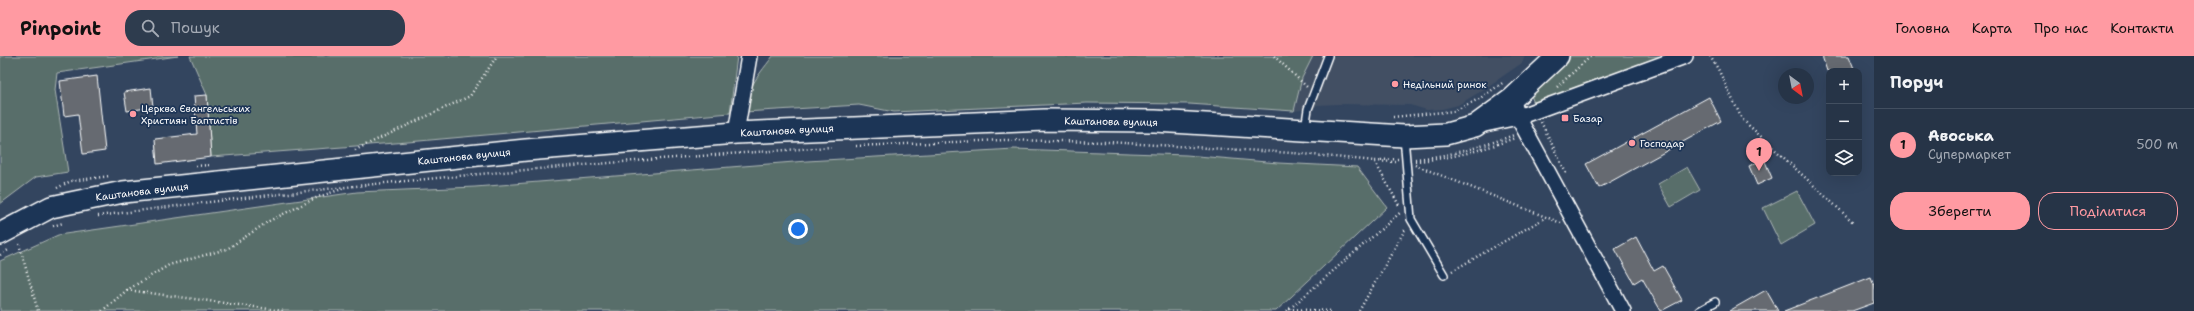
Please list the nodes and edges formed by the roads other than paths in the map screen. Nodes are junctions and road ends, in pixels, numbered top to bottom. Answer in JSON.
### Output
{"nodes":[{"id":1,"x":749,"y":56,"type":"edge"},
{"id":2,"x":1328,"y":56,"type":"edge"},
{"id":3,"x":1558,"y":56,"type":"edge"},
{"id":4,"x":1686,"y":56,"type":"edge"},
{"id":5,"x":1512,"y":99,"type":"junction"},
{"id":6,"x":1304,"y":131,"type":"junction"},
{"id":7,"x":736,"y":133,"type":"junction"},
{"id":8,"x":1404,"y":136,"type":"junction"},
{"id":9,"x":0,"y":234,"type":"edge"},
{"id":10,"x":1444,"y":275,"type":"road end"},
{"id":11,"x":1715,"y":302,"type":"dead end"},
{"id":12,"x":1623,"y":311,"type":"edge"},
{"id":13,"x":1699,"y":311,"type":"edge"}],
"edges":[{"from":1,"to":7,"type":"street"},
{"from":2,"to":6,"type":"lane"},
{"from":3,"to":5,"type":"main road","name":"Каштанова вулиця"},
{"from":4,"to":5,"type":"street"},
{"from":5,"to":8,"type":"main road","name":"Каштанова вулиця"},
{"from":5,"to":12,"type":"street"},
{"from":6,"to":7,"type":"main road","name":"Каштанова вулиця"},
{"from":6,"to":8,"type":"main road","name":"Каштанова вулиця"},
{"from":7,"to":9,"type":"main road","name":"Каштанова вулиця"},
{"from":8,"to":10,"type":"lane"},
{"from":11,"to":13,"type":"lane"}]}
